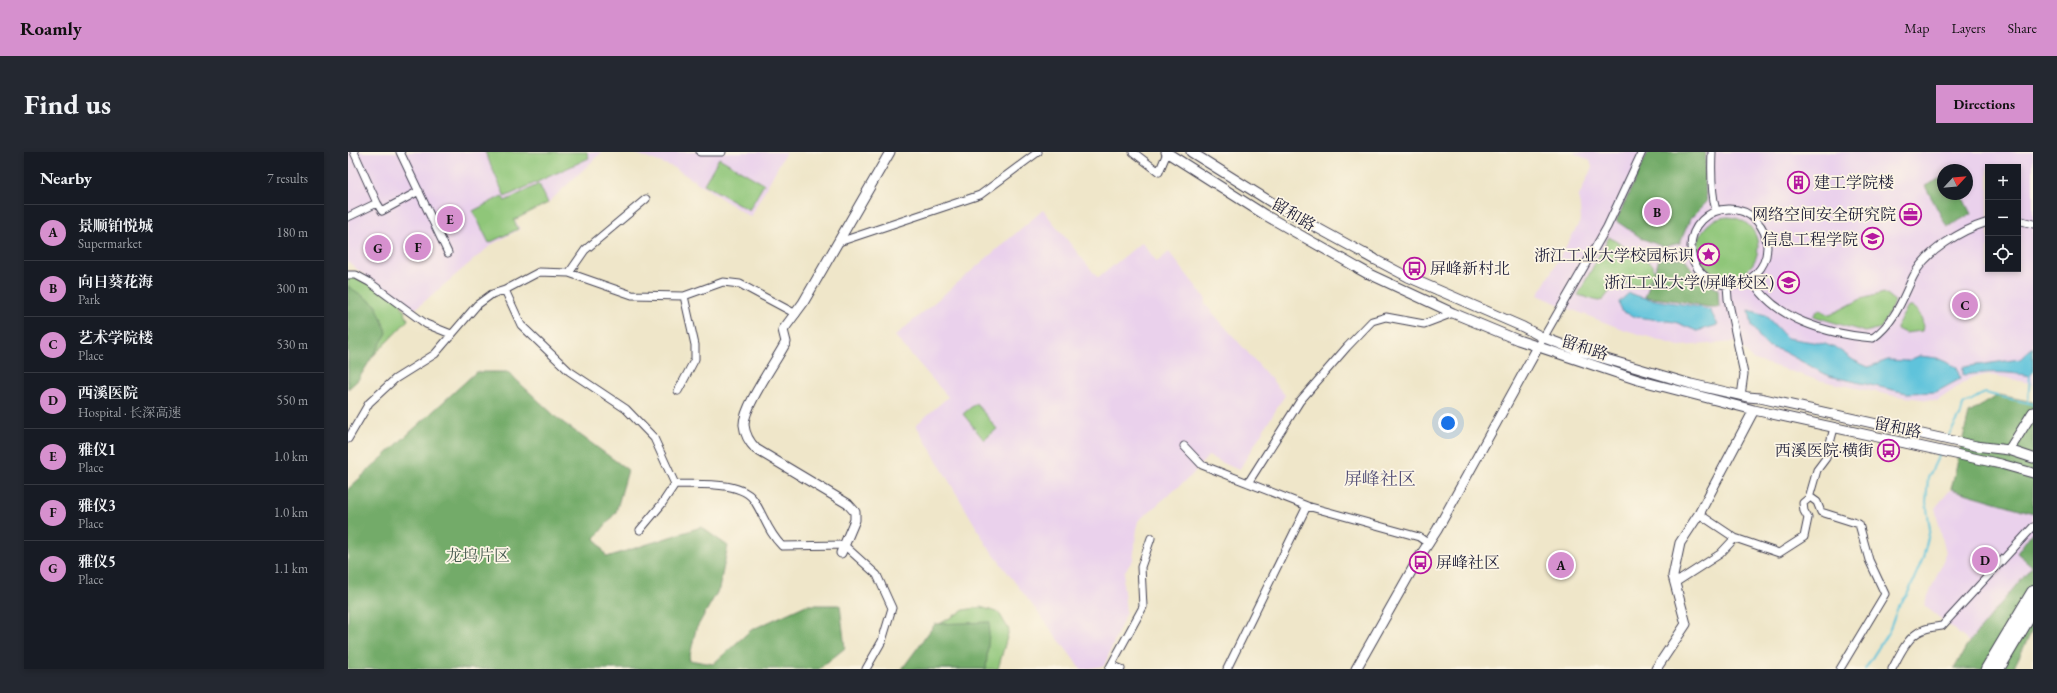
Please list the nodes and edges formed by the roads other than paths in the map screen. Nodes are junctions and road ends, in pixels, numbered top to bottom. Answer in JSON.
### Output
{"nodes":[{"id":1,"x":354,"y":152,"type":"edge"},
{"id":2,"x":400,"y":152,"type":"edge"},
{"id":3,"x":700,"y":152,"type":"edge"},
{"id":4,"x":722,"y":152,"type":"edge"},
{"id":5,"x":890,"y":152,"type":"edge"},
{"id":6,"x":1038,"y":152,"type":"edge"},
{"id":7,"x":1133,"y":152,"type":"edge"},
{"id":8,"x":1166,"y":152,"type":"edge"},
{"id":9,"x":1191,"y":152,"type":"edge"},
{"id":10,"x":1642,"y":152,"type":"edge"},
{"id":11,"x":1712,"y":152,"type":"edge"},
{"id":12,"x":419,"y":191,"type":"junction"},
{"id":13,"x":646,"y":199,"type":"dead end"},
{"id":14,"x":377,"y":203,"type":"junction"},
{"id":15,"x":1716,"y":210,"type":"junction"},
{"id":16,"x":348,"y":217,"type":"edge"},
{"id":17,"x":2021,"y":221,"type":"edge"},
{"id":18,"x":1985,"y":223,"type":"edge"},
{"id":19,"x":2033,"y":224,"type":"edge"},
{"id":20,"x":839,"y":242,"type":"junction"},
{"id":21,"x":448,"y":253,"type":"dead end"},
{"id":22,"x":1365,"y":254,"type":"joint"},
{"id":23,"x":1374,"y":259,"type":"joint"},
{"id":24,"x":1358,"y":268,"type":"joint"},
{"id":25,"x":568,"y":273,"type":"junction"},
{"id":26,"x":1367,"y":273,"type":"joint"},
{"id":27,"x":348,"y":275,"type":"edge"},
{"id":28,"x":1751,"y":278,"type":"junction"},
{"id":29,"x":1727,"y":285,"type":"junction"},
{"id":30,"x":505,"y":290,"type":"junction"},
{"id":31,"x":684,"y":296,"type":"junction"},
{"id":32,"x":1453,"y":313,"type":"junction"},
{"id":33,"x":796,"y":314,"type":"junction"},
{"id":34,"x":451,"y":334,"type":"junction"},
{"id":35,"x":1542,"y":337,"type":"junction"},
{"id":36,"x":1538,"y":348,"type":"junction"},
{"id":37,"x":678,"y":391,"type":"dead end"},
{"id":38,"x":1741,"y":396,"type":"junction"},
{"id":39,"x":1754,"y":410,"type":"junction"},
{"id":40,"x":2032,"y":414,"type":"edge"},
{"id":41,"x":1834,"y":428,"type":"junction"},
{"id":42,"x":348,"y":439,"type":"edge"},
{"id":43,"x":1184,"y":446,"type":"dead end"},
{"id":44,"x":2009,"y":450,"type":"junction"},
{"id":45,"x":2033,"y":458,"type":"edge"},
{"id":46,"x":2033,"y":473,"type":"edge"},
{"id":47,"x":1248,"y":483,"type":"junction"},
{"id":48,"x":675,"y":484,"type":"junction"},
{"id":49,"x":1810,"y":497,"type":"junction"},
{"id":50,"x":1307,"y":506,"type":"junction"},
{"id":51,"x":1699,"y":514,"type":"junction"},
{"id":52,"x":2033,"y":527,"type":"edge"},
{"id":53,"x":640,"y":530,"type":"dead end"},
{"id":54,"x":1151,"y":538,"type":"dead end"},
{"id":55,"x":1735,"y":538,"type":"junction"},
{"id":56,"x":1429,"y":544,"type":"junction"},
{"id":57,"x":843,"y":549,"type":"junction"},
{"id":58,"x":1675,"y":583,"type":"junction"},
{"id":59,"x":2033,"y":592,"type":"edge"},
{"id":60,"x":2033,"y":610,"type":"edge"},
{"id":61,"x":1110,"y":667,"type":"edge"},
{"id":62,"x":866,"y":669,"type":"edge"},
{"id":63,"x":1121,"y":669,"type":"edge"},
{"id":64,"x":1227,"y":669,"type":"edge"},
{"id":65,"x":1356,"y":669,"type":"edge"},
{"id":66,"x":1656,"y":669,"type":"edge"},
{"id":67,"x":1840,"y":669,"type":"edge"},
{"id":68,"x":1892,"y":669,"type":"edge"},
{"id":69,"x":1987,"y":669,"type":"edge"},
{"id":70,"x":1998,"y":669,"type":"edge"}],
"edges":[{"from":1,"to":14,"type":"street"},
{"from":2,"to":12,"type":"street"},
{"from":3,"to":4,"type":"street"},
{"from":5,"to":20,"type":"main road"},
{"from":6,"to":20,"type":"street"},
{"from":7,"to":8,"type":"street"},
{"from":8,"to":24,"type":"main road","name":"留和路"},
{"from":9,"to":22,"type":"main road","name":"留和路"},
{"from":10,"to":35,"type":"street"},
{"from":11,"to":15,"type":"street"},
{"from":12,"to":14,"type":"street"},
{"from":12,"to":21,"type":"street"},
{"from":13,"to":25,"type":"street"},
{"from":14,"to":16,"type":"street"},
{"from":15,"to":28,"type":"street"},
{"from":15,"to":29,"type":"street"},
{"from":17,"to":19,"type":"street"},
{"from":18,"to":28,"type":"street"},
{"from":20,"to":33,"type":"main road"},
{"from":22,"to":23,"type":"main road","name":"留和路"},
{"from":23,"to":35,"type":"main road","name":"留和路"},
{"from":24,"to":26,"type":"main road","name":"留和路"},
{"from":25,"to":30,"type":"street"},
{"from":25,"to":31,"type":"street"},
{"from":26,"to":32,"type":"main road","name":"留和路"},
{"from":27,"to":34,"type":"street"},
{"from":28,"to":29,"type":"street"},
{"from":29,"to":38,"type":"street"},
{"from":30,"to":34,"type":"street"},
{"from":30,"to":48,"type":"street"},
{"from":31,"to":33,"type":"street"},
{"from":31,"to":37,"type":"street"},
{"from":32,"to":36,"type":"main road","name":"留和路"},
{"from":32,"to":47,"type":"street"},
{"from":33,"to":57,"type":"main road"},
{"from":34,"to":42,"type":"street"},
{"from":35,"to":36,"type":"street"},
{"from":35,"to":38,"type":"main road","name":"留和路"},
{"from":36,"to":39,"type":"main road","name":"留和路"},
{"from":36,"to":56,"type":"main road"},
{"from":38,"to":44,"type":"main road","name":"留和路"},
{"from":39,"to":41,"type":"main road","name":"留和路"},
{"from":39,"to":51,"type":"main road"},
{"from":40,"to":44,"type":"main road"},
{"from":41,"to":46,"type":"main road","name":"留和路"},
{"from":41,"to":49,"type":"street"},
{"from":43,"to":47,"type":"street"},
{"from":44,"to":45,"type":"main road","name":"留和路"},
{"from":47,"to":50,"type":"street"},
{"from":48,"to":53,"type":"street"},
{"from":48,"to":57,"type":"street"},
{"from":49,"to":55,"type":"street"},
{"from":49,"to":67,"type":"street"},
{"from":50,"to":56,"type":"street"},
{"from":50,"to":64,"type":"street"},
{"from":51,"to":55,"type":"street"},
{"from":51,"to":58,"type":"main road"},
{"from":52,"to":68,"type":"street"},
{"from":54,"to":61,"type":"street"},
{"from":55,"to":58,"type":"street"},
{"from":56,"to":65,"type":"main road"},
{"from":57,"to":62,"type":"street"},
{"from":58,"to":66,"type":"main road"},
{"from":59,"to":69,"type":"highway"},
{"from":60,"to":70,"type":"highway"},
{"from":61,"to":63,"type":"street"}]}
